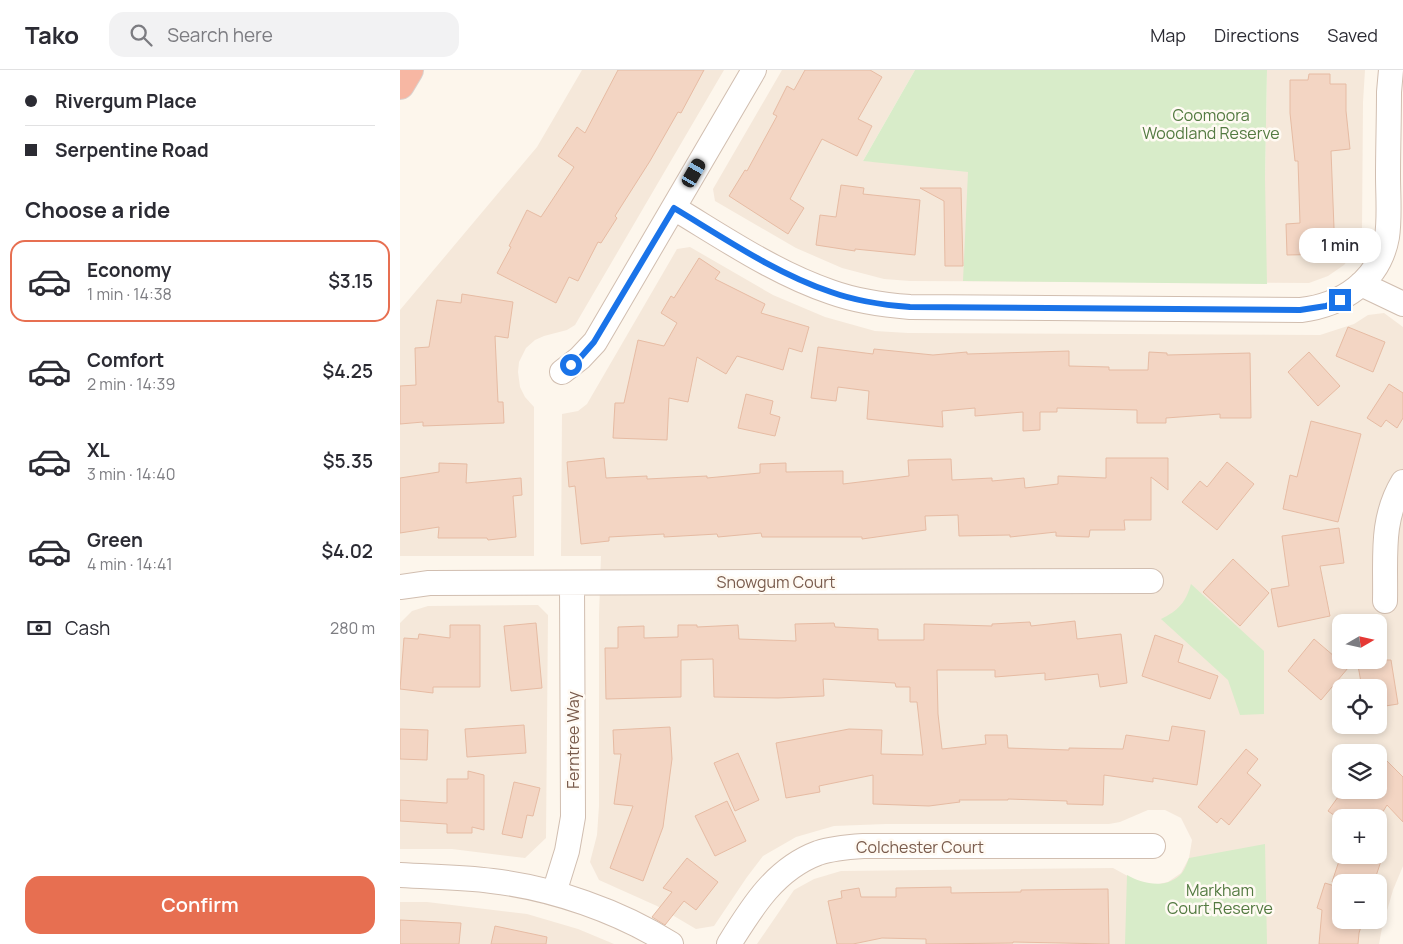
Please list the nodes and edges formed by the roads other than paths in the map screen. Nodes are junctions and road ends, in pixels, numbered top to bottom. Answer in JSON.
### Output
{"nodes":[{"id":1,"x":409,"y":70,"type":"edge"},
{"id":2,"x":754,"y":70,"type":"edge"},
{"id":3,"x":1391,"y":70,"type":"edge"},
{"id":4,"x":400,"y":85,"type":"edge"},
{"id":5,"x":674,"y":208,"type":"junction"},
{"id":6,"x":1376,"y":265,"type":"junction"},
{"id":7,"x":1361,"y":284,"type":"junction"},
{"id":8,"x":1403,"y":294,"type":"edge"},
{"id":9,"x":1403,"y":304,"type":"edge"},
{"id":10,"x":562,"y":372,"type":"dead end"},
{"id":11,"x":1403,"y":482,"type":"edge"},
{"id":12,"x":1152,"y":581,"type":"dead end"},
{"id":13,"x":572,"y":583,"type":"junction"},
{"id":14,"x":400,"y":587,"type":"edge"},
{"id":15,"x":1385,"y":601,"type":"dead end"},
{"id":16,"x":1153,"y":846,"type":"dead end"},
{"id":17,"x":400,"y":875,"type":"edge"},
{"id":18,"x":554,"y":894,"type":"junction"},
{"id":19,"x":671,"y":944,"type":"edge"},
{"id":20,"x":729,"y":944,"type":"edge"}],
"edges":[{"from":1,"to":4,"type":"highway"},
{"from":2,"to":5,"type":"street"},
{"from":3,"to":6,"type":"street"},
{"from":5,"to":7,"type":"street"},
{"from":5,"to":10,"type":"street"},
{"from":6,"to":7,"type":"street"},
{"from":6,"to":8,"type":"street"},
{"from":7,"to":9,"type":"street"},
{"from":11,"to":15,"type":"street"},
{"from":12,"to":13,"type":"street","name":"Snowgum Court"},
{"from":13,"to":14,"type":"street","name":"Snowgum Court"},
{"from":13,"to":18,"type":"street","name":"Ferntree Way"},
{"from":16,"to":20,"type":"street","name":"Colchester Court"},
{"from":17,"to":18,"type":"street"},
{"from":18,"to":19,"type":"street"}]}
